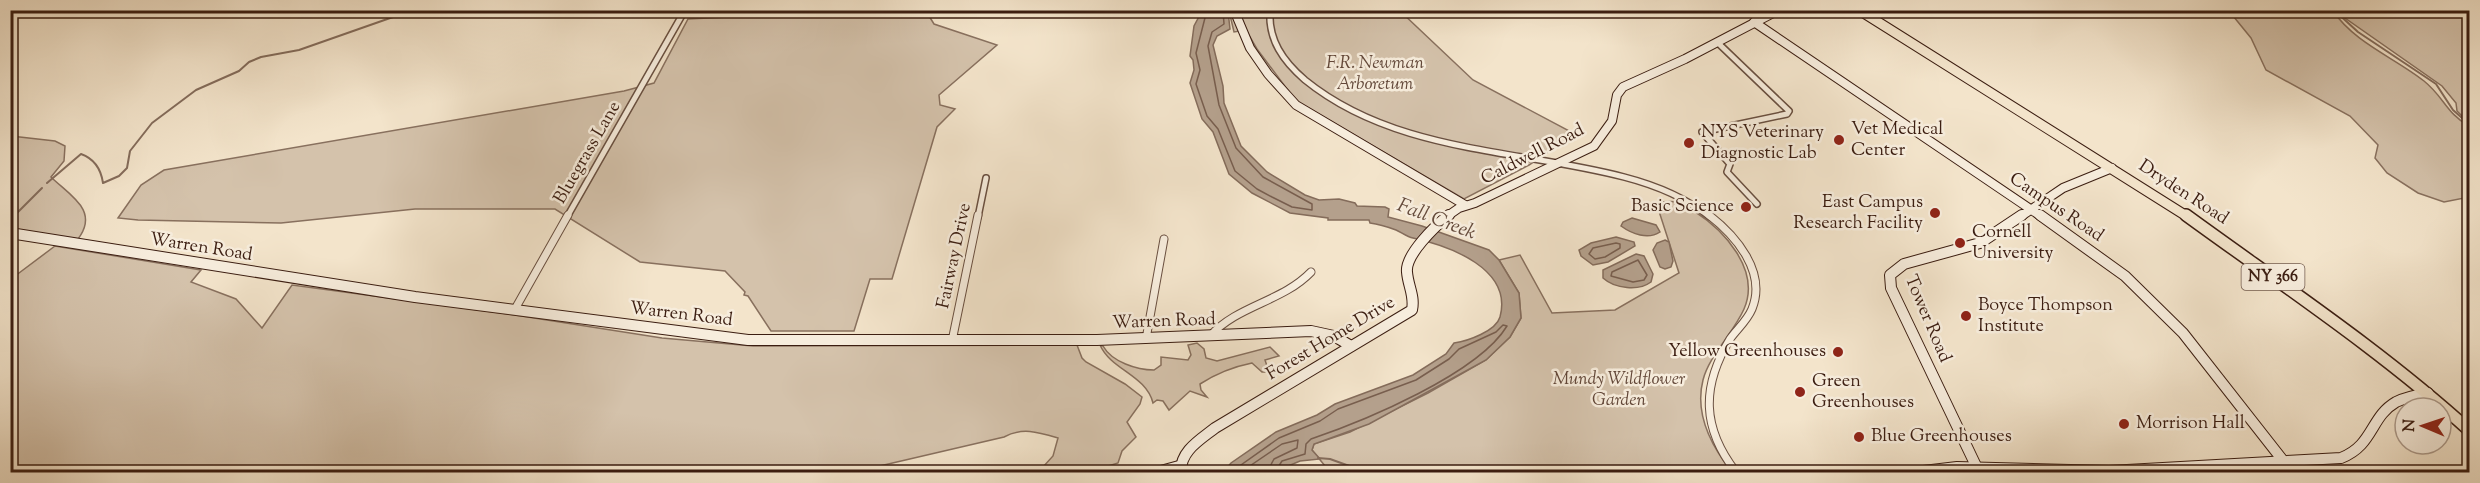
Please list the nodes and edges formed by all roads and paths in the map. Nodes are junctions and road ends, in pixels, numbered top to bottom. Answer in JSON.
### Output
{"nodes":[{"id":1,"x":686,"y":10,"type":"edge"},
{"id":2,"x":1234,"y":10,"type":"edge"},
{"id":3,"x":1270,"y":10,"type":"edge"},
{"id":4,"x":1779,"y":10,"type":"edge"},
{"id":5,"x":1859,"y":10,"type":"edge"},
{"id":6,"x":1754,"y":22,"type":"junction"},
{"id":7,"x":1717,"y":42,"type":"junction"},
{"id":8,"x":1557,"y":164,"type":"junction"},
{"id":9,"x":2112,"y":168,"type":"junction"},
{"id":10,"x":987,"y":178,"type":"dead end"},
{"id":11,"x":1757,"y":204,"type":"dead end"},
{"id":12,"x":1465,"y":205,"type":"junction"},
{"id":13,"x":2031,"y":209,"type":"junction"},
{"id":14,"x":10,"y":233,"type":"edge"},
{"id":15,"x":1164,"y":238,"type":"dead end"},
{"id":16,"x":1311,"y":272,"type":"dead end"},
{"id":17,"x":516,"y":309,"type":"junction"},
{"id":18,"x":1210,"y":337,"type":"junction"},
{"id":19,"x":1146,"y":340,"type":"junction"},
{"id":20,"x":952,"y":341,"type":"junction"},
{"id":21,"x":1351,"y":346,"type":"junction"},
{"id":22,"x":2428,"y":393,"type":"junction"},
{"id":23,"x":2469,"y":431,"type":"edge"},
{"id":24,"x":2283,"y":461,"type":"junction"},
{"id":25,"x":1180,"y":470,"type":"edge"},
{"id":26,"x":1978,"y":470,"type":"edge"},
{"id":27,"x":1157,"y":472,"type":"edge"},
{"id":28,"x":1736,"y":472,"type":"edge"},
{"id":29,"x":1915,"y":472,"type":"edge"},
{"id":30,"x":2292,"y":472,"type":"edge"}],
"edges":[{"from":1,"to":17,"type":"street","name":"Bluegrass Lane"},
{"from":2,"to":12,"type":"street"},
{"from":3,"to":8,"type":"street"},
{"from":4,"to":6,"type":"street","name":"Caldwell Road"},
{"from":5,"to":9,"type":"main road","name":"Dryden Road","number":"NY 366"},
{"from":6,"to":7,"type":"street","name":"Caldwell Road"},
{"from":6,"to":13,"type":"street","name":"Campus Road"},
{"from":7,"to":8,"type":"street","name":"Caldwell Road"},
{"from":7,"to":11,"type":"street"},
{"from":8,"to":12,"type":"street","name":"Caldwell Road"},
{"from":8,"to":28,"type":"street"},
{"from":9,"to":13,"type":"street","name":"Tower Road"},
{"from":9,"to":22,"type":"main road","name":"Dryden Road","number":"NY 366"},
{"from":10,"to":20,"type":"street","name":"Fairway Drive"},
{"from":12,"to":21,"type":"street","name":"Forest Home Drive"},
{"from":13,"to":24,"type":"street","name":"Campus Road"},
{"from":13,"to":26,"type":"street","name":"Tower Road"},
{"from":14,"to":17,"type":"street","name":"Warren Road"},
{"from":15,"to":19,"type":"street"},
{"from":16,"to":18,"type":"street"},
{"from":17,"to":20,"type":"street","name":"Warren Road"},
{"from":18,"to":19,"type":"street","name":"Warren Road"},
{"from":18,"to":21,"type":"street","name":"Warren Road"},
{"from":19,"to":20,"type":"street","name":"Warren Road"},
{"from":21,"to":25,"type":"street","name":"Forest Home Drive"},
{"from":22,"to":23,"type":"main road","name":"Dryden Road","number":"NY 366"},
{"from":22,"to":24,"type":"street"},
{"from":24,"to":26,"type":"street"},
{"from":24,"to":30,"type":"street","name":"Campus Road"},
{"from":25,"to":27,"type":"street"},
{"from":26,"to":29,"type":"street"}]}
